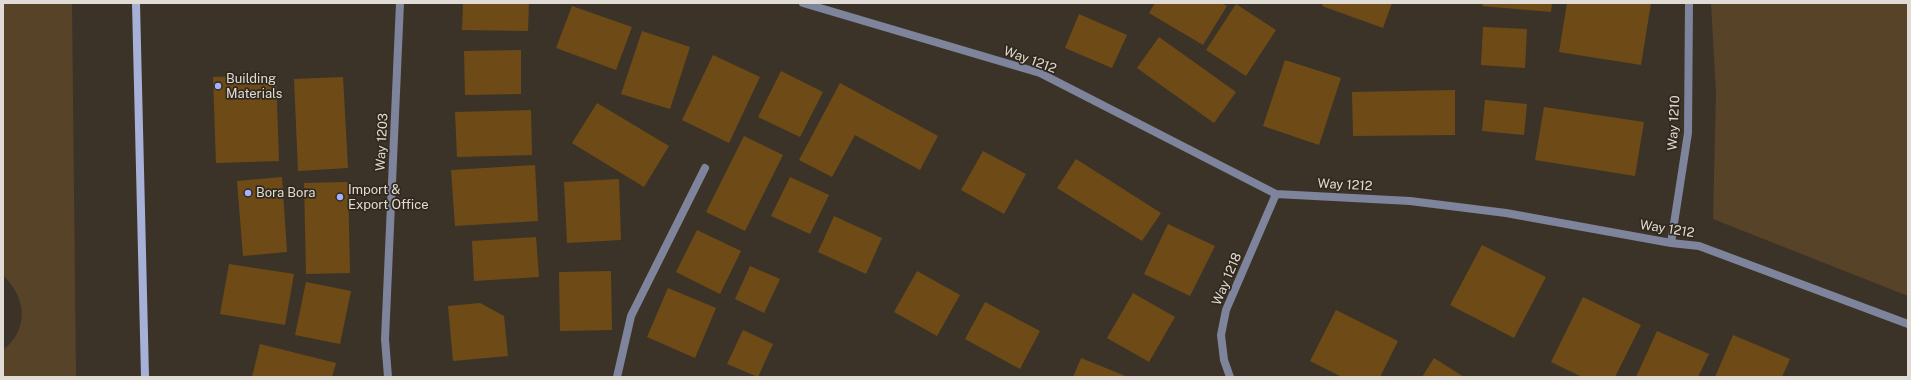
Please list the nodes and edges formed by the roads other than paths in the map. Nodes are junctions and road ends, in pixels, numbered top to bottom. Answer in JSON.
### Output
{"nodes":[{"id":1,"x":136,"y":3,"type":"edge"},
{"id":2,"x":400,"y":3,"type":"edge"},
{"id":3,"x":803,"y":3,"type":"edge"},
{"id":4,"x":1689,"y":3,"type":"edge"},
{"id":5,"x":705,"y":168,"type":"dead end"},
{"id":6,"x":1276,"y":194,"type":"junction"},
{"id":7,"x":1671,"y":243,"type":"junction"},
{"id":8,"x":1908,"y":324,"type":"edge"},
{"id":9,"x":145,"y":377,"type":"edge"},
{"id":10,"x":388,"y":377,"type":"edge"},
{"id":11,"x":618,"y":377,"type":"edge"},
{"id":12,"x":1230,"y":377,"type":"edge"}],
"edges":[{"from":1,"to":9,"type":"main road"},
{"from":2,"to":10,"type":"street","name":"Way 1203"},
{"from":3,"to":6,"type":"street","name":"Way 1212"},
{"from":4,"to":7,"type":"street","name":"Way 1210"},
{"from":5,"to":11,"type":"street"},
{"from":6,"to":7,"type":"street","name":"Way 1212"},
{"from":6,"to":12,"type":"street","name":"Way 1218"},
{"from":7,"to":8,"type":"street","name":"Way 1212"}]}
